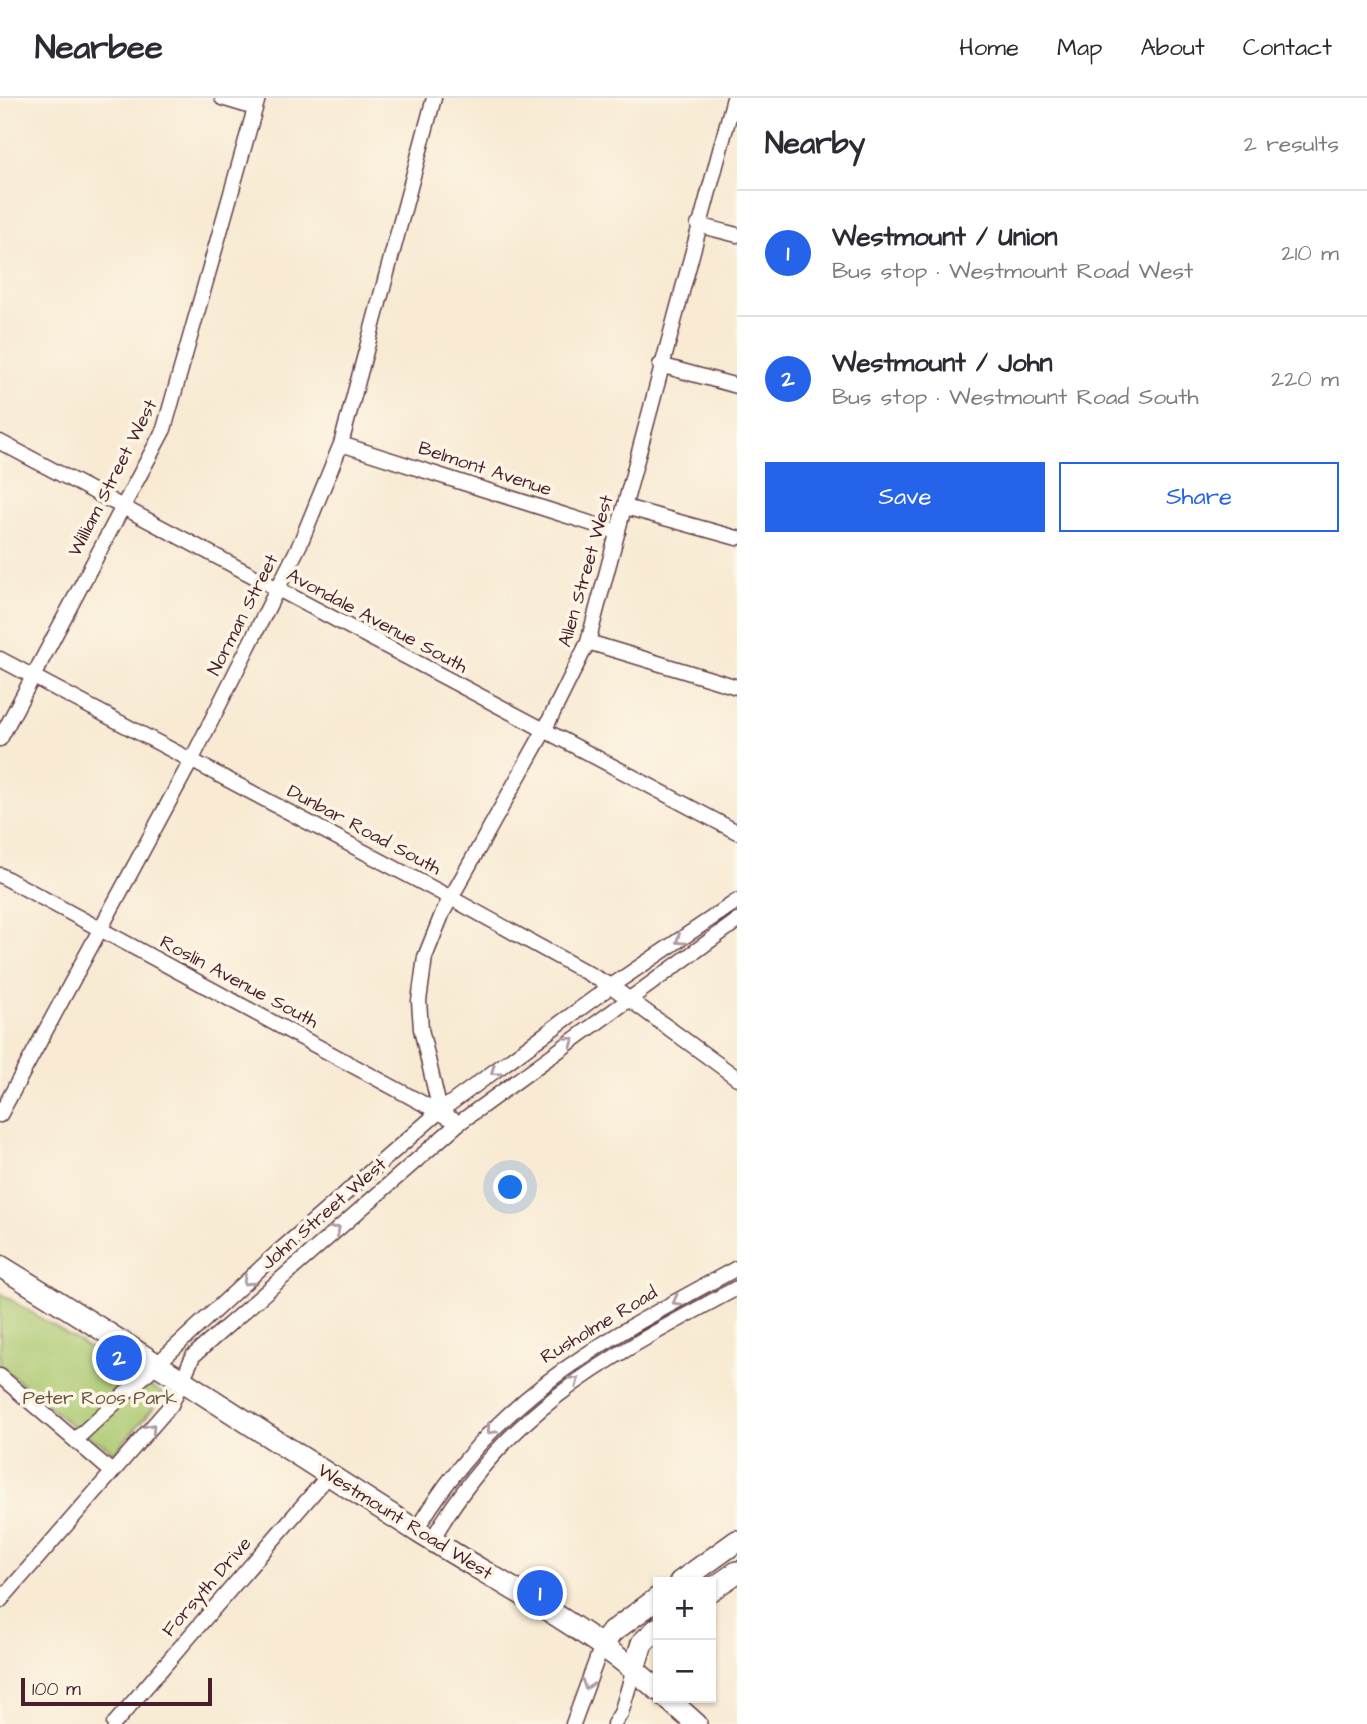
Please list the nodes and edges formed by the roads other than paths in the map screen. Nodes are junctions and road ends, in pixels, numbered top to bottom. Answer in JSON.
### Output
{"nodes":[{"id":1,"x":222,"y":98,"type":"edge"},
{"id":2,"x":434,"y":98,"type":"edge"},
{"id":3,"x":734,"y":98,"type":"edge"},
{"id":4,"x":257,"y":103,"type":"edge"},
{"id":5,"x":698,"y":225,"type":"junction"},
{"id":6,"x":737,"y":235,"type":"edge"},
{"id":7,"x":660,"y":365,"type":"junction"},
{"id":8,"x":737,"y":386,"type":"edge"},
{"id":9,"x":0,"y":442,"type":"edge"},
{"id":10,"x":341,"y":444,"type":"junction"},
{"id":11,"x":122,"y":507,"type":"junction"},
{"id":12,"x":625,"y":507,"type":"junction"},
{"id":13,"x":618,"y":532,"type":"junction"},
{"id":14,"x":737,"y":538,"type":"edge"},
{"id":15,"x":278,"y":589,"type":"junction"},
{"id":16,"x":588,"y":642,"type":"junction"},
{"id":17,"x":0,"y":659,"type":"edge"},
{"id":18,"x":32,"y":677,"type":"junction"},
{"id":19,"x":737,"y":687,"type":"edge"},
{"id":20,"x":544,"y":731,"type":"junction"},
{"id":21,"x":0,"y":739,"type":"edge"},
{"id":22,"x":191,"y":761,"type":"junction"},
{"id":23,"x":737,"y":832,"type":"edge"},
{"id":24,"x":0,"y":875,"type":"edge"},
{"id":25,"x":451,"y":898,"type":"junction"},
{"id":26,"x":737,"y":901,"type":"edge"},
{"id":27,"x":737,"y":920,"type":"edge"},
{"id":28,"x":102,"y":930,"type":"junction"},
{"id":29,"x":611,"y":986,"type":"junction"},
{"id":30,"x":626,"y":998,"type":"junction"},
{"id":31,"x":737,"y":1078,"type":"edge"},
{"id":32,"x":440,"y":1111,"type":"junction"},
{"id":33,"x":0,"y":1115,"type":"edge"},
{"id":34,"x":459,"y":1123,"type":"junction"},
{"id":35,"x":0,"y":1266,"type":"edge"},
{"id":36,"x":737,"y":1268,"type":"edge"},
{"id":37,"x":737,"y":1288,"type":"edge"},
{"id":38,"x":158,"y":1363,"type":"junction"},
{"id":39,"x":0,"y":1376,"type":"edge"},
{"id":40,"x":184,"y":1379,"type":"junction"},
{"id":41,"x":75,"y":1440,"type":"junction"},
{"id":42,"x":112,"y":1472,"type":"junction"},
{"id":43,"x":330,"y":1475,"type":"junction"},
{"id":44,"x":424,"y":1535,"type":"junction"},
{"id":45,"x":737,"y":1541,"type":"edge"},
{"id":46,"x":737,"y":1572,"type":"edge"},
{"id":47,"x":687,"y":1577,"type":"edge"},
{"id":48,"x":716,"y":1587,"type":"edge"},
{"id":49,"x":0,"y":1601,"type":"edge"},
{"id":50,"x":653,"y":1601,"type":"edge"},
{"id":51,"x":653,"y":1633,"type":"edge"},
{"id":52,"x":601,"y":1645,"type":"junction"},
{"id":53,"x":634,"y":1668,"type":"junction"},
{"id":54,"x":653,"y":1685,"type":"edge"},
{"id":55,"x":673,"y":1703,"type":"edge"},
{"id":56,"x":114,"y":1724,"type":"edge"},
{"id":57,"x":573,"y":1724,"type":"edge"},
{"id":58,"x":614,"y":1724,"type":"edge"},
{"id":59,"x":696,"y":1724,"type":"edge"}],
"edges":[{"from":1,"to":4,"type":"street"},
{"from":2,"to":10,"type":"street","name":"Norman Street"},
{"from":3,"to":5,"type":"street","name":"Allen Street West"},
{"from":4,"to":11,"type":"street","name":"William Street West"},
{"from":5,"to":6,"type":"street"},
{"from":5,"to":7,"type":"street","name":"Allen Street West"},
{"from":7,"to":8,"type":"street"},
{"from":7,"to":12,"type":"street","name":"Allen Street West"},
{"from":9,"to":11,"type":"street","name":"Avondale Avenue South"},
{"from":10,"to":13,"type":"street","name":"Belmont Avenue"},
{"from":10,"to":15,"type":"street","name":"Norman Street"},
{"from":11,"to":15,"type":"street","name":"Avondale Avenue South"},
{"from":11,"to":18,"type":"street","name":"William Street West"},
{"from":12,"to":13,"type":"street","name":"Allen Street West"},
{"from":12,"to":14,"type":"street"},
{"from":13,"to":16,"type":"street","name":"Allen Street West"},
{"from":15,"to":20,"type":"street","name":"Avondale Avenue South"},
{"from":15,"to":22,"type":"street","name":"Norman Street"},
{"from":16,"to":19,"type":"street"},
{"from":16,"to":20,"type":"street","name":"Allen Street West"},
{"from":17,"to":18,"type":"street","name":"Dunbar Road South"},
{"from":18,"to":21,"type":"street","name":"William Street West"},
{"from":18,"to":22,"type":"street","name":"Dunbar Road South"},
{"from":20,"to":23,"type":"street","name":"Avondale Avenue South"},
{"from":20,"to":25,"type":"street","name":"Allen Street West"},
{"from":22,"to":25,"type":"street","name":"Dunbar Road South"},
{"from":22,"to":28,"type":"street","name":"Norman Street"},
{"from":24,"to":28,"type":"street","name":"Roslin Avenue South"},
{"from":25,"to":29,"type":"street","name":"Dunbar Road South"},
{"from":25,"to":32,"type":"street","name":"Allen Street West"},
{"from":26,"to":29,"type":"street","name":"John Street West","one_way":true},
{"from":27,"to":30,"type":"street","name":"John Street West"},
{"from":28,"to":32,"type":"street","name":"Roslin Avenue South"},
{"from":28,"to":33,"type":"street","name":"Norman Street"},
{"from":29,"to":30,"type":"street","name":"Dunbar Road South"},
{"from":29,"to":32,"type":"street","name":"John Street West","one_way":true},
{"from":30,"to":31,"type":"street","name":"Dunbar Road South"},
{"from":34,"to":30,"type":"street","name":"John Street West","one_way":true},
{"from":32,"to":34,"type":"street","name":"Roslin Avenue South"},
{"from":32,"to":38,"type":"street","name":"John Street West","one_way":true},
{"from":40,"to":34,"type":"street","name":"John Street West","one_way":true},
{"from":35,"to":38,"type":"main road","name":"Westmount Road West"},
{"from":36,"to":44,"type":"street","name":"Rusholme Road","one_way":true},
{"from":44,"to":37,"type":"street","name":"Rusholme Road","one_way":true},
{"from":38,"to":40,"type":"main road","name":"Westmount Road West"},
{"from":38,"to":41,"type":"street","name":"John Street West"},
{"from":39,"to":41,"type":"street"},
{"from":42,"to":40,"type":"street","name":"John Street West","one_way":true},
{"from":40,"to":43,"type":"main road","name":"Westmount Road West"},
{"from":41,"to":42,"type":"street"},
{"from":42,"to":49,"type":"street","name":"John Street West"},
{"from":43,"to":44,"type":"main road","name":"Westmount Road West"},
{"from":43,"to":56,"type":"street","name":"Forsyth Drive"},
{"from":44,"to":52,"type":"main road","name":"Westmount Road West"},
{"from":45,"to":47,"type":"main road"},
{"from":46,"to":48,"type":"main road"},
{"from":50,"to":52,"type":"main road"},
{"from":51,"to":53,"type":"main road"},
{"from":52,"to":53,"type":"main road","name":"Westmount Road West"},
{"from":52,"to":57,"type":"street","one_way":true},
{"from":53,"to":54,"type":"main road","name":"Westmount Road West"},
{"from":53,"to":58,"type":"street"},
{"from":55,"to":59,"type":"main road"}]}
